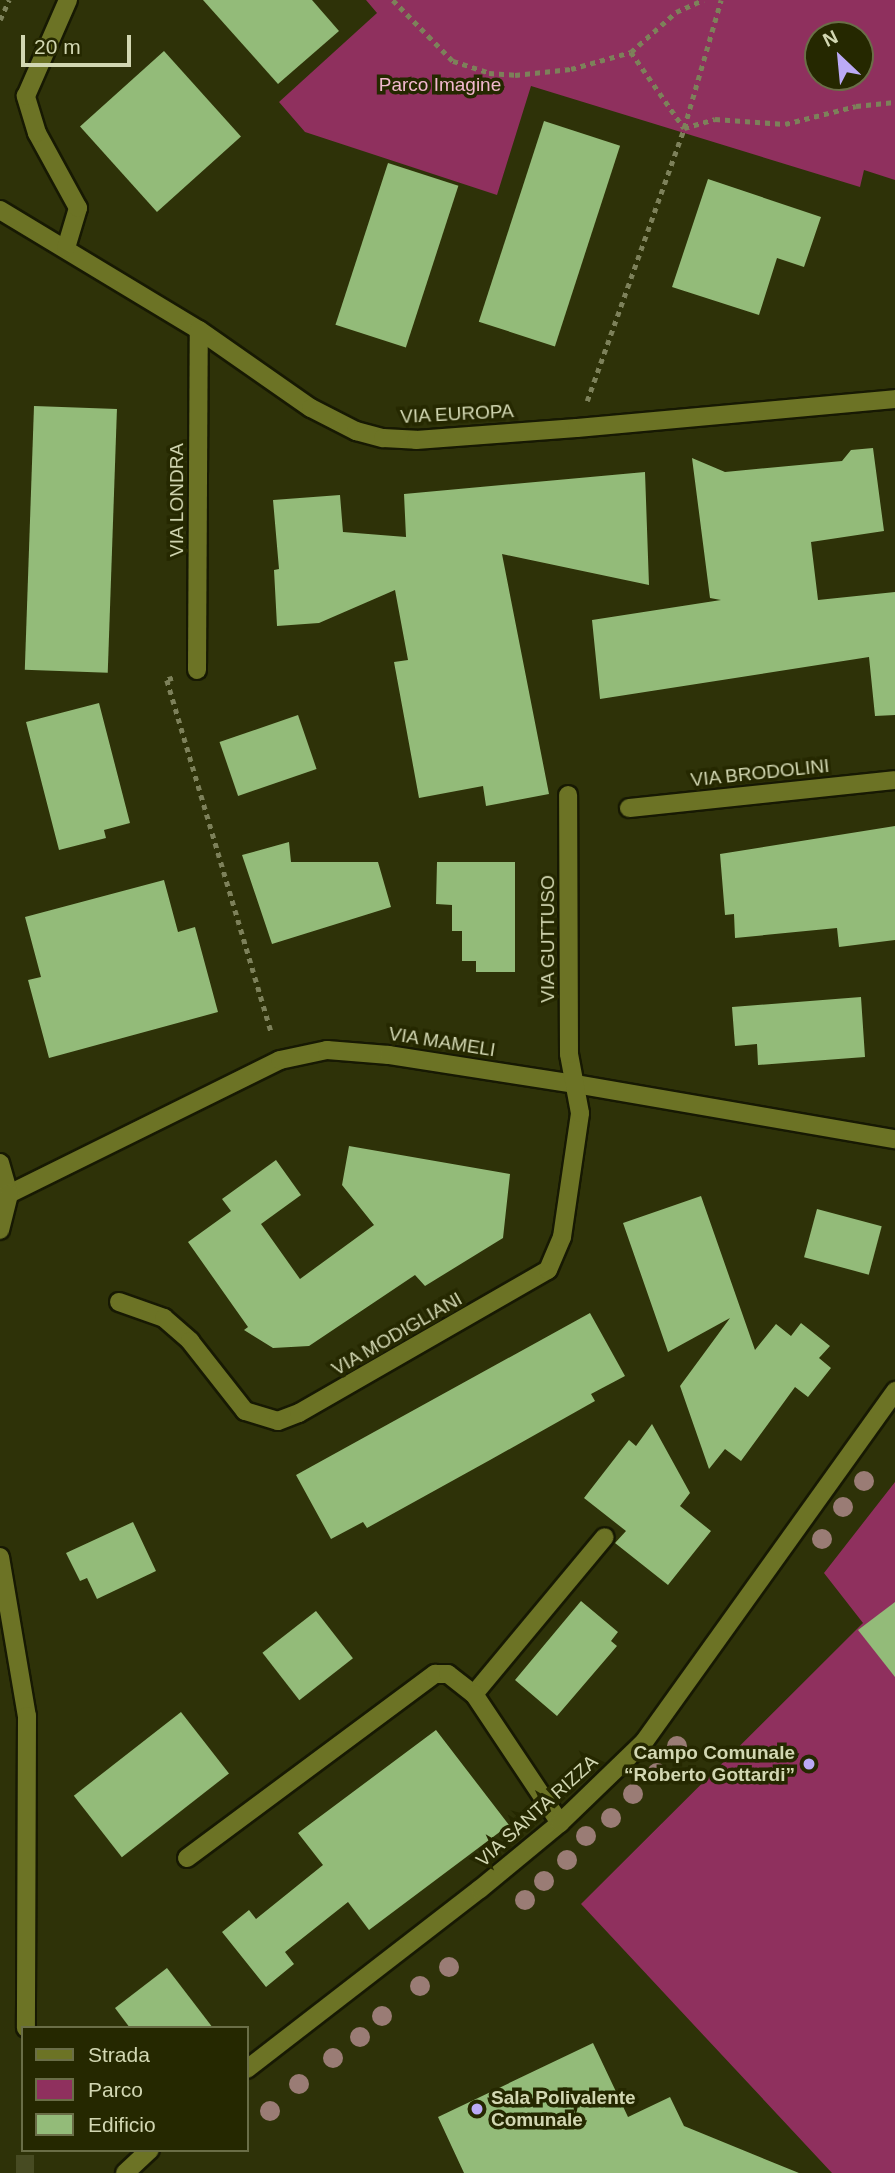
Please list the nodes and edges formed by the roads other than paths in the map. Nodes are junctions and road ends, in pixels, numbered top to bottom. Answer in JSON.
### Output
{"nodes":[{"id":1,"x":68,"y":0,"type":"edge"},
{"id":2,"x":0,"y":210,"type":"edge"},
{"id":3,"x":66,"y":248,"type":"junction"},
{"id":4,"x":199,"y":330,"type":"junction"},
{"id":5,"x":895,"y":399,"type":"edge"},
{"id":6,"x":197,"y":670,"type":"road end"},
{"id":7,"x":895,"y":780,"type":"edge"},
{"id":8,"x":568,"y":795,"type":"dead end"},
{"id":9,"x":629,"y":808,"type":"dead end"},
{"id":10,"x":575,"y":1084,"type":"junction"},
{"id":11,"x":895,"y":1139,"type":"edge"},
{"id":12,"x":0,"y":1163,"type":"edge"},
{"id":13,"x":9,"y":1194,"type":"junction"},
{"id":14,"x":0,"y":1230,"type":"edge"},
{"id":15,"x":119,"y":1302,"type":"dead end"},
{"id":16,"x":895,"y":1391,"type":"edge"},
{"id":17,"x":604,"y":1537,"type":"dead end"},
{"id":18,"x":0,"y":1557,"type":"edge"},
{"id":19,"x":474,"y":1694,"type":"junction"},
{"id":20,"x":560,"y":1823,"type":"junction"},
{"id":21,"x":187,"y":1858,"type":"dead end"},
{"id":22,"x":26,"y":2026,"type":"edge"},
{"id":23,"x":248,"y":2068,"type":"edge"},
{"id":24,"x":148,"y":2152,"type":"edge"},
{"id":25,"x":125,"y":2173,"type":"edge"}],
"edges":[{"from":1,"to":3,"type":"street"},
{"from":2,"to":3,"type":"street","name":"VIA EUROPA"},
{"from":3,"to":4,"type":"street","name":"VIA EUROPA"},
{"from":4,"to":5,"type":"street","name":"VIA EUROPA"},
{"from":4,"to":6,"type":"street","name":"VIA LONDRA"},
{"from":7,"to":9,"type":"street","name":"VIA BRODOLINI"},
{"from":8,"to":10,"type":"street","name":"VIA GUTTUSO"},
{"from":10,"to":11,"type":"street","name":"VIA MAMELI"},
{"from":10,"to":13,"type":"street","name":"VIA MAMELI"},
{"from":10,"to":15,"type":"street","name":"VIA MODIGLIANI"},
{"from":12,"to":13,"type":"street"},
{"from":13,"to":14,"type":"street"},
{"from":16,"to":20,"type":"street","name":"VIA SANTA RIZZA"},
{"from":17,"to":19,"type":"street"},
{"from":18,"to":22,"type":"street"},
{"from":19,"to":20,"type":"street"},
{"from":19,"to":21,"type":"street"},
{"from":20,"to":23,"type":"street","name":"VIA SANTA RIZZA"},
{"from":24,"to":25,"type":"street"}]}
